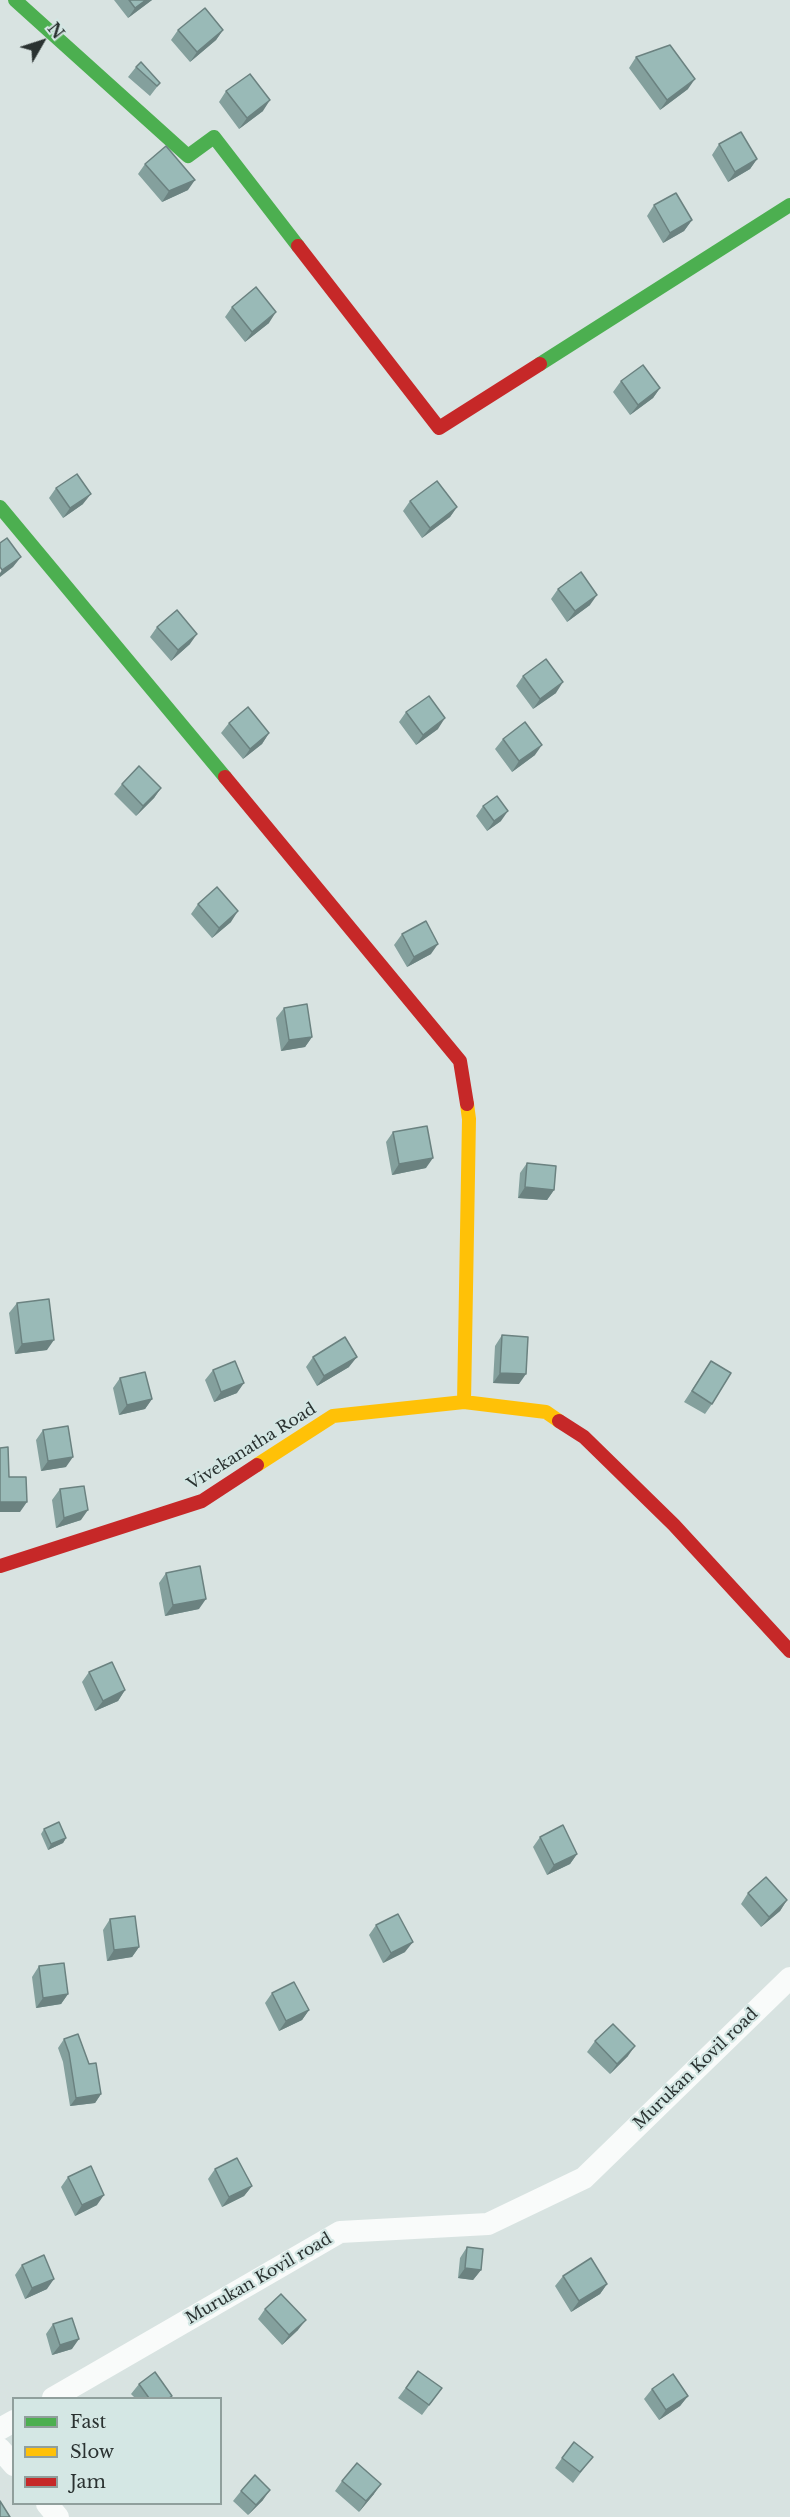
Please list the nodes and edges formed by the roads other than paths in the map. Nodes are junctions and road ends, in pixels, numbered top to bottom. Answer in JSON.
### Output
{"nodes":[{"id":1,"x":15,"y":0,"type":"edge"},
{"id":2,"x":790,"y":205,"type":"edge"},
{"id":3,"x":0,"y":507,"type":"edge"},
{"id":4,"x":464,"y":1402,"type":"junction"},
{"id":5,"x":0,"y":1566,"type":"edge"},
{"id":6,"x":790,"y":1651,"type":"edge"},
{"id":7,"x":790,"y":1978,"type":"edge"},
{"id":8,"x":54,"y":2397,"type":"edge"},
{"id":9,"x":0,"y":2449,"type":"edge"},
{"id":10,"x":12,"y":2463,"type":"edge"},
{"id":11,"x":47,"y":2505,"type":"edge"},
{"id":12,"x":58,"y":2517,"type":"edge"}],
"edges":[{"from":1,"to":2,"type":"street"},
{"from":3,"to":4,"type":"street"},
{"from":4,"to":5,"type":"street","name":"Vivekanatha Road"},
{"from":4,"to":6,"type":"street","name":"Vivekanatha Road"},
{"from":7,"to":8,"type":"street","name":"Murukan Kovil road"},
{"from":9,"to":10,"type":"street"},
{"from":11,"to":12,"type":"street"}]}
